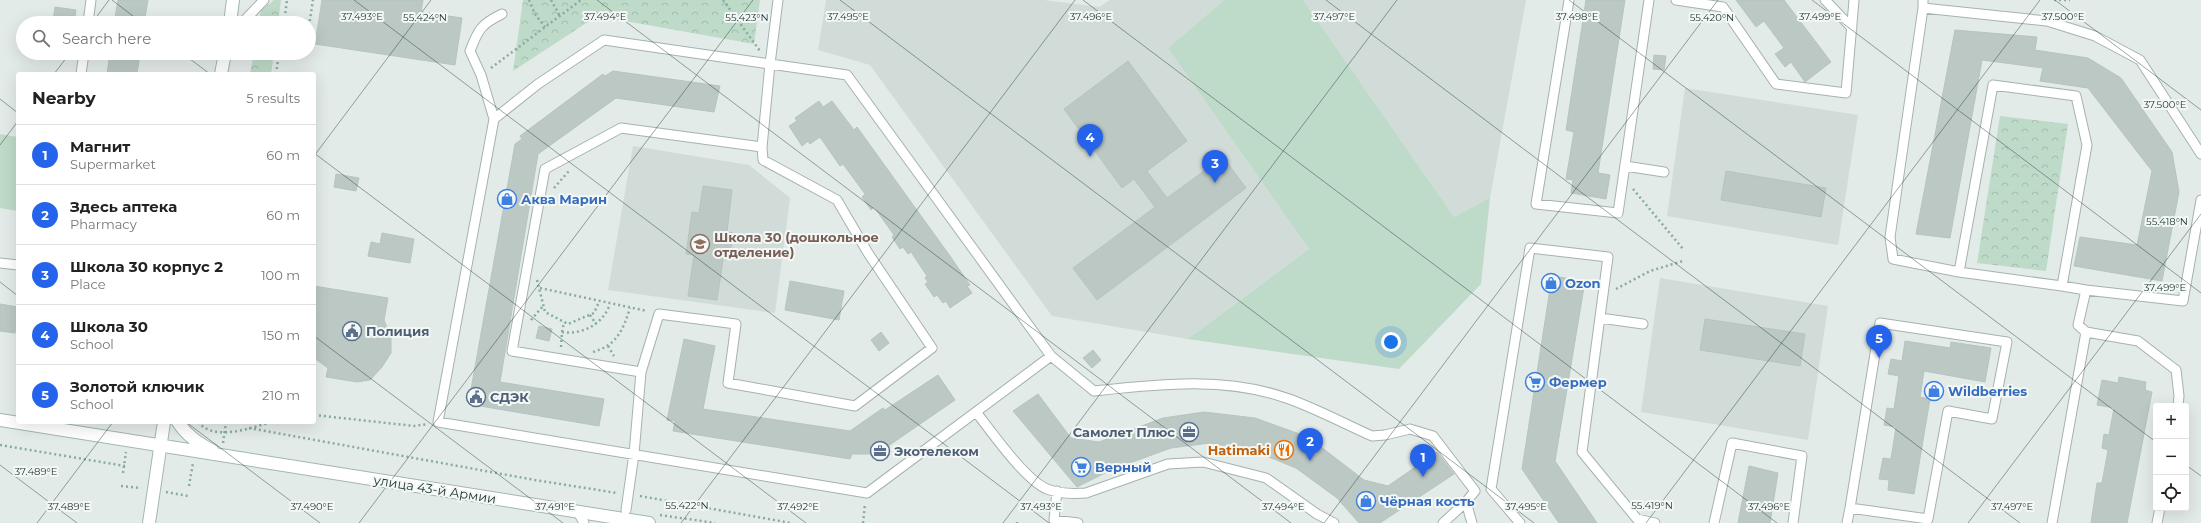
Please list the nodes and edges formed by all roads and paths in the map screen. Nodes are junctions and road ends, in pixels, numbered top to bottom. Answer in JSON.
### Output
{"nodes":[{"id":1,"x":91,"y":0,"type":"edge"},
{"id":2,"x":233,"y":0,"type":"edge"},
{"id":3,"x":264,"y":0,"type":"edge"},
{"id":4,"x":287,"y":0,"type":"edge"},
{"id":5,"x":313,"y":0,"type":"edge"},
{"id":6,"x":528,"y":0,"type":"edge"},
{"id":7,"x":551,"y":0,"type":"edge"},
{"id":8,"x":575,"y":0,"type":"edge"},
{"id":9,"x":581,"y":0,"type":"edge"},
{"id":10,"x":723,"y":0,"type":"edge"},
{"id":11,"x":778,"y":0,"type":"edge"},
{"id":12,"x":1570,"y":0,"type":"edge"},
{"id":13,"x":1649,"y":0,"type":"edge"},
{"id":14,"x":1676,"y":0,"type":"edge"},
{"id":15,"x":1825,"y":0,"type":"edge"},
{"id":16,"x":1854,"y":0,"type":"edge"},
{"id":17,"x":2054,"y":0,"type":"edge"},
{"id":18,"x":2070,"y":0,"type":"edge"},
{"id":19,"x":577,"y":3,"type":"junction"},
{"id":20,"x":1923,"y":4,"type":"edge"},
{"id":21,"x":502,"y":14,"type":"dead end"},
{"id":22,"x":89,"y":16,"type":"edge"},
{"id":23,"x":231,"y":16,"type":"edge"},
{"id":24,"x":249,"y":16,"type":"edge"},
{"id":25,"x":285,"y":16,"type":"edge"},
{"id":26,"x":311,"y":16,"type":"edge"},
{"id":27,"x":560,"y":16,"type":"junction"},
{"id":28,"x":545,"y":27,"type":"junction"},
{"id":29,"x":1852,"y":28,"type":"junction"},
{"id":30,"x":83,"y":60,"type":"edge"},
{"id":31,"x":224,"y":60,"type":"edge"},
{"id":32,"x":278,"y":60,"type":"edge"},
{"id":33,"x":770,"y":64,"type":"junction"},
{"id":34,"x":81,"y":72,"type":"edge"},
{"id":35,"x":221,"y":72,"type":"edge"},
{"id":36,"x":276,"y":72,"type":"edge"},
{"id":37,"x":481,"y":75,"type":"junction"},
{"id":38,"x":494,"y":119,"type":"junction"},
{"id":39,"x":762,"y":147,"type":"junction"},
{"id":40,"x":2201,"y":154,"type":"edge"},
{"id":41,"x":574,"y":166,"type":"dead end"},
{"id":42,"x":1625,"y":166,"type":"junction"},
{"id":43,"x":1664,"y":172,"type":"dead end"},
{"id":44,"x":1624,"y":177,"type":"junction"},
{"id":45,"x":553,"y":189,"type":"dead end"},
{"id":46,"x":2201,"y":200,"type":"edge"},
{"id":47,"x":1683,"y":249,"type":"dead end"},
{"id":48,"x":1683,"y":261,"type":"dead end"},
{"id":49,"x":0,"y":263,"type":"edge"},
{"id":50,"x":16,"y":265,"type":"edge"},
{"id":51,"x":1959,"y":272,"type":"junction"},
{"id":52,"x":536,"y":274,"type":"dead end"},
{"id":53,"x":2062,"y":286,"type":"junction"},
{"id":54,"x":540,"y":288,"type":"junction"},
{"id":55,"x":2086,"y":290,"type":"junction"},
{"id":56,"x":1603,"y":296,"type":"junction"},
{"id":57,"x":599,"y":302,"type":"junction"},
{"id":58,"x":610,"y":304,"type":"junction"},
{"id":59,"x":630,"y":308,"type":"junction"},
{"id":60,"x":659,"y":314,"type":"junction"},
{"id":61,"x":590,"y":315,"type":"junction"},
{"id":62,"x":1600,"y":318,"type":"junction"},
{"id":63,"x":564,"y":322,"type":"junction"},
{"id":64,"x":596,"y":324,"type":"junction"},
{"id":65,"x":1643,"y":324,"type":"dead end"},
{"id":66,"x":562,"y":332,"type":"junction"},
{"id":67,"x":2086,"y":332,"type":"junction"},
{"id":68,"x":567,"y":350,"type":"dead end"},
{"id":69,"x":588,"y":353,"type":"dead end"},
{"id":70,"x":1051,"y":356,"type":"junction"},
{"id":71,"x":641,"y":372,"type":"junction"},
{"id":72,"x":2179,"y":403,"type":"edge"},
{"id":73,"x":976,"y":412,"type":"junction"},
{"id":74,"x":316,"y":415,"type":"edge"},
{"id":75,"x":0,"y":420,"type":"edge"},
{"id":76,"x":438,"y":422,"type":"junction"},
{"id":77,"x":16,"y":423,"type":"edge"},
{"id":78,"x":25,"y":424,"type":"edge"},
{"id":79,"x":164,"y":424,"type":"edge"},
{"id":80,"x":179,"y":424,"type":"edge"},
{"id":81,"x":201,"y":424,"type":"edge"},
{"id":82,"x":226,"y":424,"type":"edge"},
{"id":83,"x":264,"y":424,"type":"edge"},
{"id":84,"x":250,"y":428,"type":"junction"},
{"id":85,"x":225,"y":433,"type":"junction"},
{"id":86,"x":0,"y":445,"type":"edge"},
{"id":87,"x":160,"y":446,"type":"junction"},
{"id":88,"x":222,"y":451,"type":"junction"},
{"id":89,"x":634,"y":454,"type":"junction"},
{"id":90,"x":123,"y":472,"type":"dead end"},
{"id":91,"x":121,"y":486,"type":"dead end"},
{"id":92,"x":1491,"y":489,"type":"junction"},
{"id":93,"x":154,"y":490,"type":"junction"},
{"id":94,"x":1058,"y":491,"type":"junction"},
{"id":95,"x":1475,"y":491,"type":"junction"},
{"id":96,"x":867,"y":493,"type":"junction"},
{"id":97,"x":628,"y":495,"type":"junction"},
{"id":98,"x":188,"y":496,"type":"dead end"},
{"id":99,"x":1466,"y":502,"type":"junction"},
{"id":100,"x":1850,"y":508,"type":"junction"},
{"id":101,"x":626,"y":510,"type":"junction"},
{"id":102,"x":2159,"y":511,"type":"edge"},
{"id":103,"x":578,"y":512,"type":"junction"},
{"id":104,"x":612,"y":517,"type":"junction"},
{"id":105,"x":647,"y":519,"type":"edge"},
{"id":106,"x":150,"y":523,"type":"edge"},
{"id":107,"x":584,"y":523,"type":"edge"},
{"id":108,"x":715,"y":523,"type":"edge"},
{"id":109,"x":791,"y":523,"type":"edge"},
{"id":110,"x":863,"y":523,"type":"edge"},
{"id":111,"x":1078,"y":523,"type":"edge"},
{"id":112,"x":1334,"y":523,"type":"edge"},
{"id":113,"x":1443,"y":523,"type":"edge"},
{"id":114,"x":1472,"y":523,"type":"edge"},
{"id":115,"x":1520,"y":523,"type":"edge"},
{"id":116,"x":1655,"y":523,"type":"edge"},
{"id":117,"x":1714,"y":523,"type":"edge"},
{"id":118,"x":1793,"y":523,"type":"edge"},
{"id":119,"x":1847,"y":523,"type":"edge"},
{"id":120,"x":2052,"y":523,"type":"edge"},
{"id":121,"x":2157,"y":523,"type":"edge"}],
"edges":[{"from":1,"to":22,"type":"lane"},
{"from":2,"to":23,"type":"main road"},
{"from":3,"to":24,"type":"lane"},
{"from":4,"to":25,"type":"path"},
{"from":5,"to":26,"type":"path"},
{"from":6,"to":28,"type":"path"},
{"from":7,"to":27,"type":"path"},
{"from":8,"to":19,"type":"path"},
{"from":9,"to":19,"type":"path"},
{"from":10,"to":33,"type":"path"},
{"from":11,"to":33,"type":"lane"},
{"from":12,"to":44,"type":"lane"},
{"from":13,"to":42,"type":"lane"},
{"from":14,"to":29,"type":"lane"},
{"from":15,"to":29,"type":"lane"},
{"from":16,"to":29,"type":"lane"},
{"from":17,"to":18,"type":"path"},
{"from":19,"to":27,"type":"path"},
{"from":20,"to":40,"type":"lane"},
{"from":20,"to":51,"type":"lane"},
{"from":21,"to":37,"type":"lane"},
{"from":27,"to":28,"type":"path"},
{"from":28,"to":37,"type":"path"},
{"from":30,"to":34,"type":"lane"},
{"from":31,"to":35,"type":"main road"},
{"from":32,"to":36,"type":"path"},
{"from":33,"to":38,"type":"lane"},
{"from":33,"to":39,"type":"lane"},
{"from":33,"to":70,"type":"lane"},
{"from":37,"to":38,"type":"lane"},
{"from":38,"to":76,"type":"lane"},
{"from":39,"to":60,"type":"lane"},
{"from":39,"to":71,"type":"lane"},
{"from":41,"to":45,"type":"path"},
{"from":42,"to":43,"type":"lane"},
{"from":42,"to":44,"type":"lane"},
{"from":44,"to":47,"type":"path"},
{"from":46,"to":55,"type":"lane"},
{"from":48,"to":56,"type":"path"},
{"from":49,"to":50,"type":"lane"},
{"from":51,"to":53,"type":"lane"},
{"from":51,"to":53,"type":"lane"},
{"from":52,"to":54,"type":"path"},
{"from":53,"to":55,"type":"lane"},
{"from":54,"to":57,"type":"path"},
{"from":54,"to":63,"type":"path"},
{"from":55,"to":67,"type":"lane"},
{"from":56,"to":62,"type":"lane"},
{"from":56,"to":92,"type":"lane"},
{"from":57,"to":58,"type":"path"},
{"from":57,"to":61,"type":"path"},
{"from":58,"to":59,"type":"path"},
{"from":58,"to":64,"type":"path"},
{"from":59,"to":60,"type":"path"},
{"from":59,"to":69,"type":"path"},
{"from":60,"to":71,"type":"lane"},
{"from":61,"to":63,"type":"path"},
{"from":61,"to":64,"type":"path"},
{"from":62,"to":65,"type":"lane"},
{"from":62,"to":116,"type":"lane"},
{"from":63,"to":66,"type":"path"},
{"from":64,"to":66,"type":"path"},
{"from":66,"to":68,"type":"path"},
{"from":67,"to":72,"type":"lane"},
{"from":67,"to":120,"type":"lane"},
{"from":70,"to":73,"type":"lane"},
{"from":70,"to":95,"type":"lane"},
{"from":71,"to":89,"type":"lane"},
{"from":73,"to":94,"type":"lane"},
{"from":73,"to":96,"type":"lane"},
{"from":74,"to":76,"type":"path"},
{"from":75,"to":77,"type":"main road","name":"улица 43-й Армии"},
{"from":76,"to":89,"type":"lane"},
{"from":78,"to":87,"type":"main road","name":"улица 43-й Армии"},
{"from":79,"to":87,"type":"main road"},
{"from":80,"to":88,"type":"main road","name":"улица 43-й Армии"},
{"from":81,"to":85,"type":"path"},
{"from":82,"to":85,"type":"path"},
{"from":83,"to":84,"type":"path"},
{"from":84,"to":85,"type":"path"},
{"from":84,"to":97,"type":"path"},
{"from":85,"to":88,"type":"path"},
{"from":86,"to":90,"type":"path"},
{"from":87,"to":88,"type":"main road","name":"улица 43-й Армии"},
{"from":87,"to":93,"type":"main road"},
{"from":88,"to":103,"type":"main road","name":"улица 43-й Армии"},
{"from":89,"to":96,"type":"lane"},
{"from":89,"to":97,"type":"lane"},
{"from":91,"to":93,"type":"path"},
{"from":92,"to":95,"type":"lane"},
{"from":92,"to":115,"type":"lane"},
{"from":93,"to":98,"type":"path"},
{"from":93,"to":106,"type":"main road"},
{"from":94,"to":111,"type":"lane"},
{"from":94,"to":112,"type":"lane"},
{"from":95,"to":99,"type":"lane"},
{"from":96,"to":110,"type":"path"},
{"from":97,"to":101,"type":"lane"},
{"from":97,"to":109,"type":"path"},
{"from":99,"to":113,"type":"lane"},
{"from":99,"to":114,"type":"lane"},
{"from":100,"to":100,"type":"lane"},
{"from":100,"to":119,"type":"lane"},
{"from":101,"to":104,"type":"lane"},
{"from":101,"to":105,"type":"lane"},
{"from":102,"to":121,"type":"lane"},
{"from":103,"to":104,"type":"main road","name":"улица 43-й Армии"},
{"from":103,"to":107,"type":"lane"},
{"from":104,"to":105,"type":"main road","name":"улица 43-й Армии"},
{"from":105,"to":108,"type":"path"},
{"from":117,"to":118,"type":"lane"}]}
